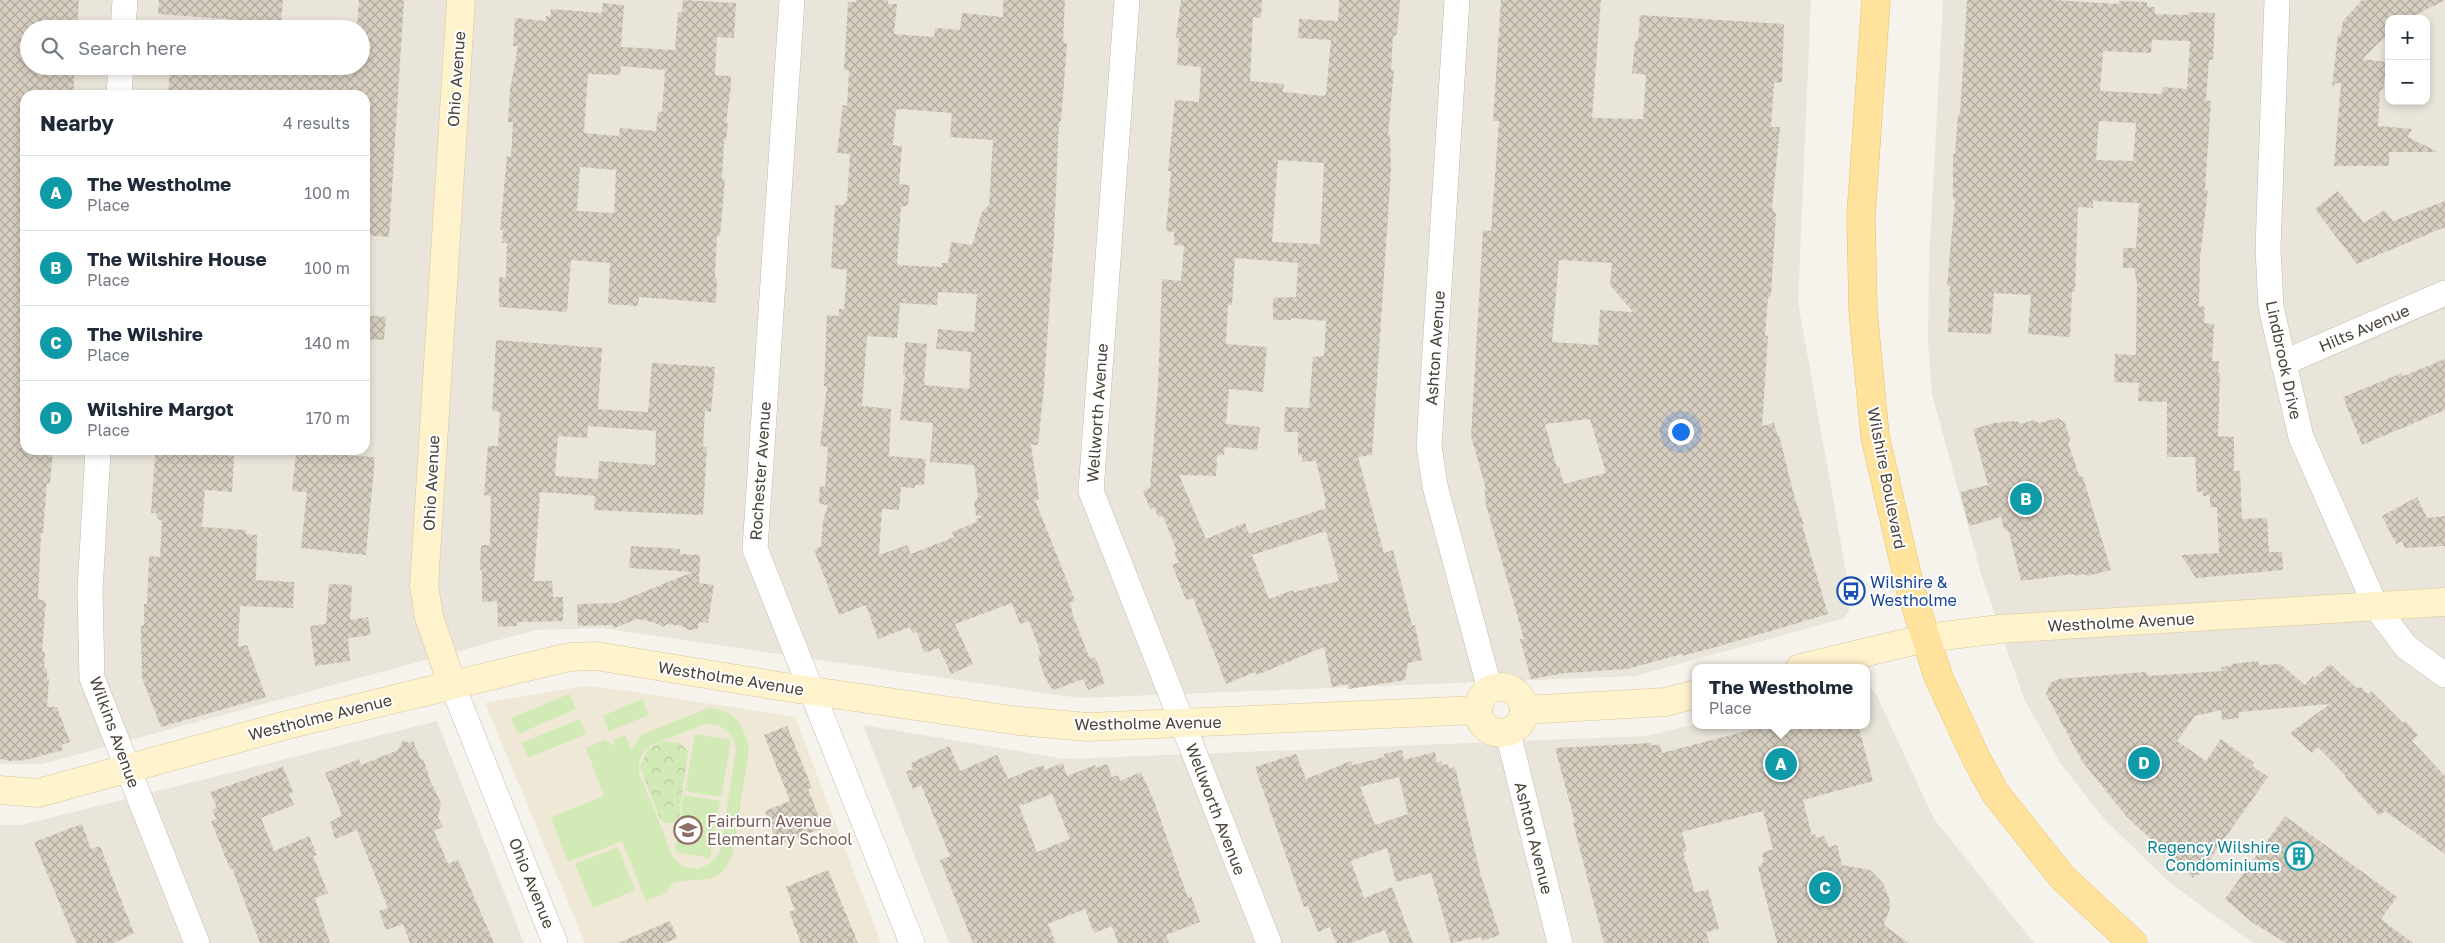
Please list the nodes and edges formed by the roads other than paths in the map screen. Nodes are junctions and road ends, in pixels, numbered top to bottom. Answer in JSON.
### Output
{"nodes":[{"id":1,"x":124,"y":0,"type":"edge"},
{"id":2,"x":460,"y":0,"type":"edge"},
{"id":3,"x":792,"y":0,"type":"edge"},
{"id":4,"x":1127,"y":0,"type":"edge"},
{"id":5,"x":1457,"y":0,"type":"edge"},
{"id":6,"x":1876,"y":0,"type":"edge"},
{"id":7,"x":2277,"y":0,"type":"edge"},
{"id":8,"x":123,"y":20,"type":"edge"},
{"id":9,"x":120,"y":75,"type":"edge"},
{"id":10,"x":119,"y":90,"type":"edge"},
{"id":11,"x":2445,"y":294,"type":"edge"},
{"id":12,"x":2283,"y":363,"type":"junction"},
{"id":13,"x":98,"y":455,"type":"edge"},
{"id":14,"x":2445,"y":602,"type":"edge"},
{"id":15,"x":2376,"y":607,"type":"junction"},
{"id":16,"x":1926,"y":638,"type":"junction"},
{"id":17,"x":1817,"y":664,"type":"edge"},
{"id":18,"x":2445,"y":675,"type":"edge"},
{"id":19,"x":452,"y":684,"type":"junction"},
{"id":20,"x":810,"y":690,"type":"junction"},
{"id":21,"x":1692,"y":695,"type":"edge"},
{"id":22,"x":1484,"y":700,"type":"junction"},
{"id":23,"x":1524,"y":710,"type":"junction"},
{"id":24,"x":1183,"y":723,"type":"junction"},
{"id":25,"x":1508,"y":733,"type":"junction"},
{"id":26,"x":127,"y":769,"type":"junction"},
{"id":27,"x":0,"y":790,"type":"edge"},
{"id":28,"x":197,"y":943,"type":"edge"},
{"id":29,"x":555,"y":943,"type":"edge"},
{"id":30,"x":912,"y":943,"type":"edge"},
{"id":31,"x":1269,"y":943,"type":"edge"},
{"id":32,"x":1560,"y":943,"type":"edge"},
{"id":33,"x":2133,"y":943,"type":"edge"}],
"edges":[{"from":1,"to":8,"type":"street"},
{"from":2,"to":19,"type":"street","name":"Ohio Avenue"},
{"from":3,"to":20,"type":"street","name":"Rochester Avenue"},
{"from":4,"to":24,"type":"street","name":"Wellworth Avenue"},
{"from":5,"to":22,"type":"street","name":"Ashton Avenue"},
{"from":6,"to":16,"type":"main road","name":"Wilshire Boulevard"},
{"from":7,"to":12,"type":"street","name":"Lindbrook Drive"},
{"from":9,"to":10,"type":"street"},
{"from":11,"to":12,"type":"street","name":"Hilts Avenue"},
{"from":12,"to":15,"type":"street","name":"Lindbrook Drive"},
{"from":13,"to":26,"type":"street","name":"Wilkins Avenue"},
{"from":14,"to":15,"type":"street","name":"Westholme Avenue"},
{"from":15,"to":16,"type":"street","name":"Westholme Avenue"},
{"from":15,"to":18,"type":"street","name":"Lindbrook Drive"},
{"from":16,"to":17,"type":"street","name":"Westholme Avenue"},
{"from":16,"to":33,"type":"main road","name":"Wilshire Boulevard"},
{"from":19,"to":20,"type":"street","name":"Westholme Avenue"},
{"from":19,"to":26,"type":"street","name":"Westholme Avenue"},
{"from":19,"to":29,"type":"street","name":"Ohio Avenue"},
{"from":20,"to":24,"type":"street","name":"Westholme Avenue"},
{"from":20,"to":30,"type":"street","name":"Rochester Avenue"},
{"from":21,"to":23,"type":"street"},
{"from":22,"to":23,"type":"street"},
{"from":22,"to":24,"type":"street","name":"Westholme Avenue"},
{"from":22,"to":25,"type":"street"},
{"from":23,"to":25,"type":"street"},
{"from":24,"to":31,"type":"street","name":"Wellworth Avenue"},
{"from":25,"to":32,"type":"street","name":"Ashton Avenue"},
{"from":26,"to":27,"type":"street","name":"Westholme Avenue"},
{"from":26,"to":28,"type":"street","name":"Wilkins Avenue"}]}
